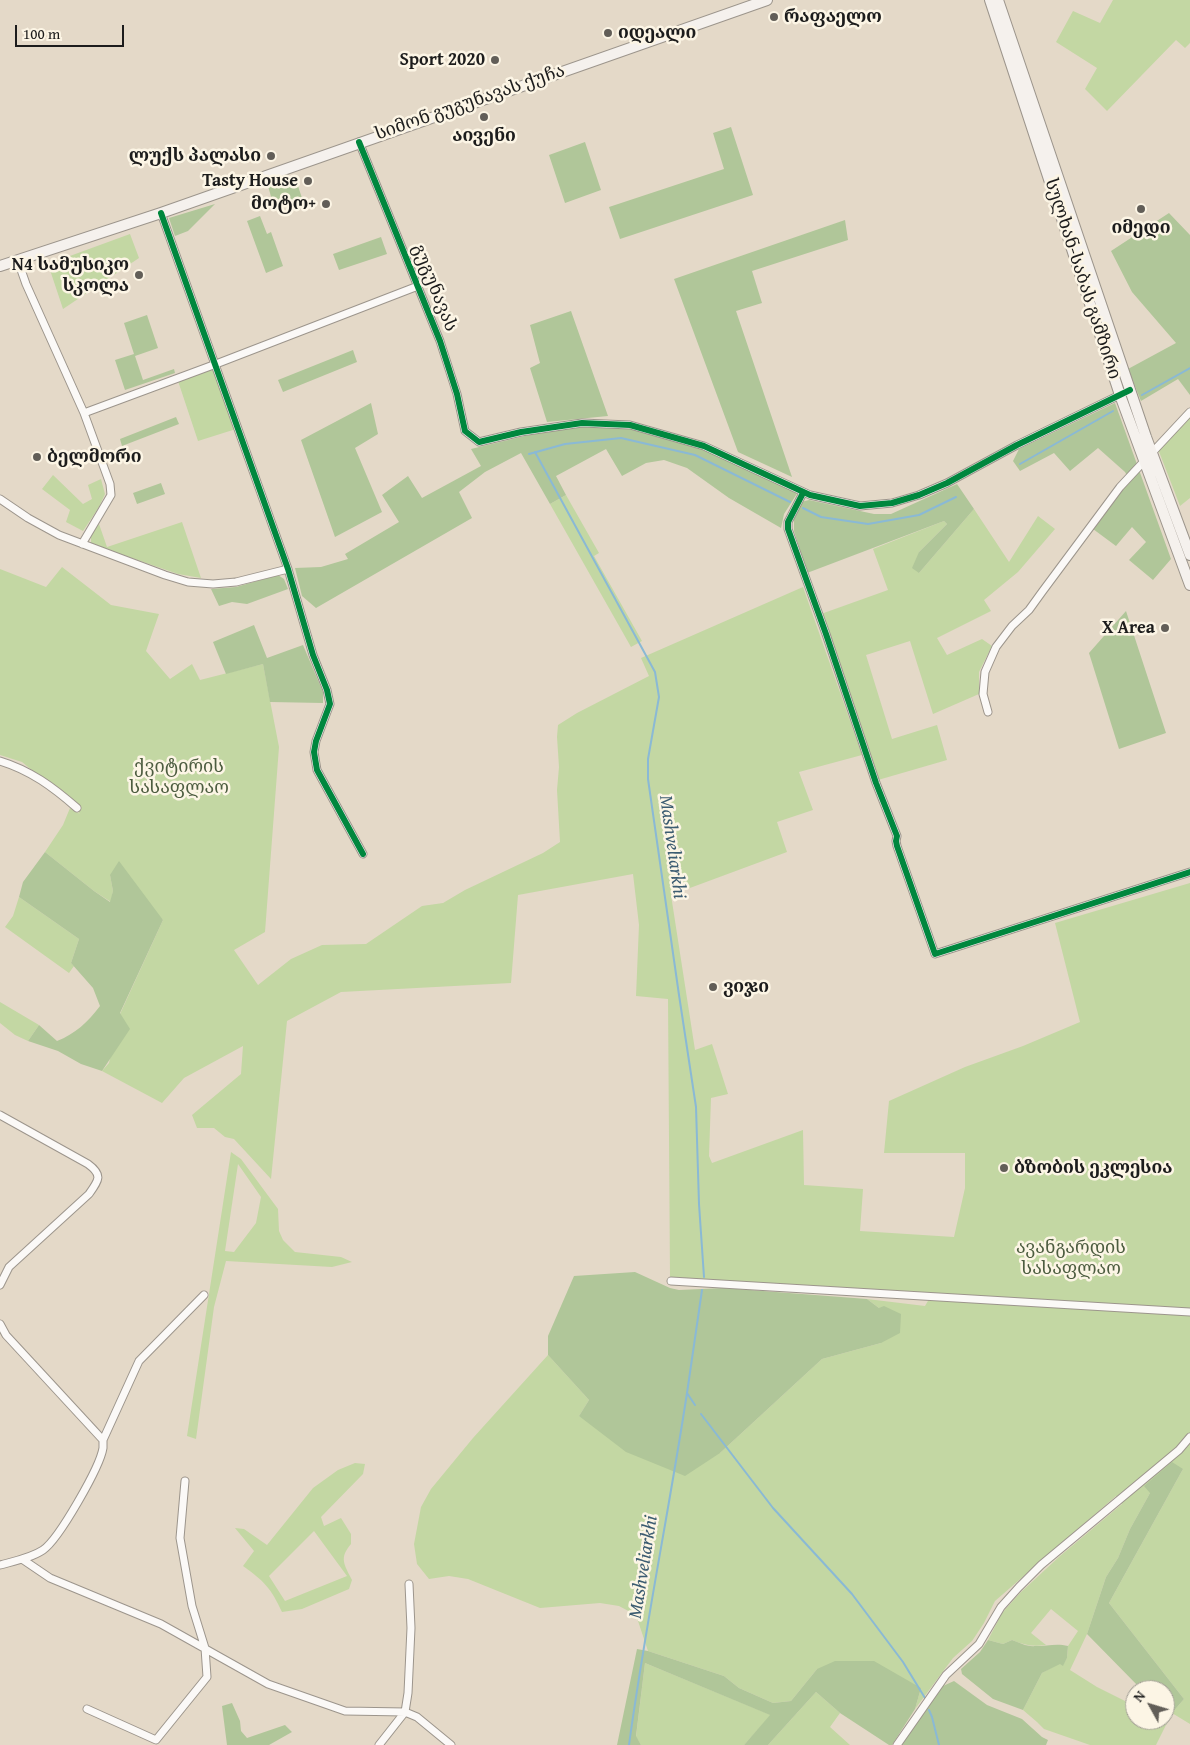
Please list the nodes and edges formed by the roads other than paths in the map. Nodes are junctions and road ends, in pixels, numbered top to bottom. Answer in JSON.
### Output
{"nodes":[{"id":1,"x":767,"y":0,"type":"edge"},
{"id":2,"x":990,"y":0,"type":"edge"},
{"id":3,"x":998,"y":0,"type":"edge"},
{"id":4,"x":359,"y":142,"type":"junction"},
{"id":5,"x":161,"y":213,"type":"junction"},
{"id":6,"x":18,"y":261,"type":"junction"},
{"id":7,"x":1,"y":265,"type":"edge"},
{"id":8,"x":418,"y":286,"type":"junction"},
{"id":9,"x":216,"y":364,"type":"junction"},
{"id":10,"x":1125,"y":392,"type":"junction"},
{"id":11,"x":1190,"y":412,"type":"edge"},
{"id":12,"x":84,"y":413,"type":"junction"},
{"id":13,"x":1132,"y":413,"type":"junction"},
{"id":14,"x":1151,"y":452,"type":"junction"},
{"id":15,"x":1144,"y":462,"type":"junction"},
{"id":16,"x":803,"y":493,"type":"junction"},
{"id":17,"x":0,"y":499,"type":"edge"},
{"id":18,"x":82,"y":544,"type":"junction"},
{"id":19,"x":1190,"y":555,"type":"edge"},
{"id":20,"x":288,"y":569,"type":"junction"},
{"id":21,"x":1190,"y":585,"type":"edge"},
{"id":22,"x":988,"y":712,"type":"dead end"},
{"id":23,"x":0,"y":761,"type":"edge"},
{"id":24,"x":77,"y":808,"type":"dead end"},
{"id":25,"x":363,"y":854,"type":"dead end"},
{"id":26,"x":1190,"y":872,"type":"edge"},
{"id":27,"x":0,"y":1115,"type":"edge"},
{"id":28,"x":671,"y":1281,"type":"dead end"},
{"id":29,"x":0,"y":1285,"type":"edge"},
{"id":30,"x":204,"y":1295,"type":"dead end"},
{"id":31,"x":1190,"y":1312,"type":"edge"},
{"id":32,"x":0,"y":1324,"type":"edge"},
{"id":33,"x":1190,"y":1437,"type":"edge"},
{"id":34,"x":103,"y":1440,"type":"junction"},
{"id":35,"x":185,"y":1481,"type":"dead end"},
{"id":36,"x":22,"y":1559,"type":"junction"},
{"id":37,"x":0,"y":1565,"type":"edge"},
{"id":38,"x":410,"y":1584,"type":"dead end"},
{"id":39,"x":204,"y":1648,"type":"junction"},
{"id":40,"x":86,"y":1709,"type":"dead end"},
{"id":41,"x":405,"y":1712,"type":"junction"},
{"id":42,"x":379,"y":1745,"type":"edge"},
{"id":43,"x":450,"y":1745,"type":"edge"},
{"id":44,"x":897,"y":1745,"type":"edge"}],
"edges":[{"from":1,"to":4,"type":"main road","name":"სიმონ გუგუნავას ქუჩა"},
{"from":2,"to":10,"type":"main road","name":"სულხან-საბას გამზირი"},
{"from":3,"to":10,"type":"main road","name":"სულხან-საბას გამზირი"},
{"from":4,"to":5,"type":"main road","name":"სიმონ გუგუნავას ქუჩა"},
{"from":4,"to":8,"type":"street","name":"გუგუნავას"},
{"from":5,"to":6,"type":"main road","name":"სიმონ გუგუნავას ქუჩა"},
{"from":5,"to":9,"type":"street"},
{"from":6,"to":7,"type":"main road","name":"სიმონ გუგუნავას ქუჩა"},
{"from":6,"to":12,"type":"street"},
{"from":8,"to":9,"type":"street"},
{"from":8,"to":16,"type":"street","name":"გუგუნავას"},
{"from":9,"to":12,"type":"street"},
{"from":9,"to":20,"type":"street"},
{"from":10,"to":13,"type":"main road","name":"სულხან-საბას გამზირი"},
{"from":10,"to":16,"type":"street"},
{"from":11,"to":14,"type":"street"},
{"from":12,"to":18,"type":"street"},
{"from":13,"to":14,"type":"main road","name":"სულხან-საბას გამზირი"},
{"from":13,"to":15,"type":"main road","name":"სულხან-საბას გამზირი"},
{"from":14,"to":15,"type":"street"},
{"from":14,"to":19,"type":"main road","name":"სულხან-საბას გამზირი"},
{"from":15,"to":21,"type":"main road","name":"სულხან-საბას გამზირი"},
{"from":15,"to":22,"type":"street"},
{"from":16,"to":26,"type":"street"},
{"from":17,"to":18,"type":"street"},
{"from":18,"to":20,"type":"street"},
{"from":20,"to":25,"type":"street"},
{"from":23,"to":24,"type":"street"},
{"from":27,"to":29,"type":"street"},
{"from":28,"to":31,"type":"street"},
{"from":30,"to":34,"type":"street"},
{"from":32,"to":34,"type":"street"},
{"from":33,"to":44,"type":"street"},
{"from":34,"to":36,"type":"street"},
{"from":35,"to":39,"type":"street"},
{"from":36,"to":37,"type":"street"},
{"from":36,"to":39,"type":"street"},
{"from":38,"to":41,"type":"street"},
{"from":39,"to":40,"type":"street"},
{"from":39,"to":41,"type":"street"},
{"from":41,"to":42,"type":"street"},
{"from":41,"to":43,"type":"street"}]}
